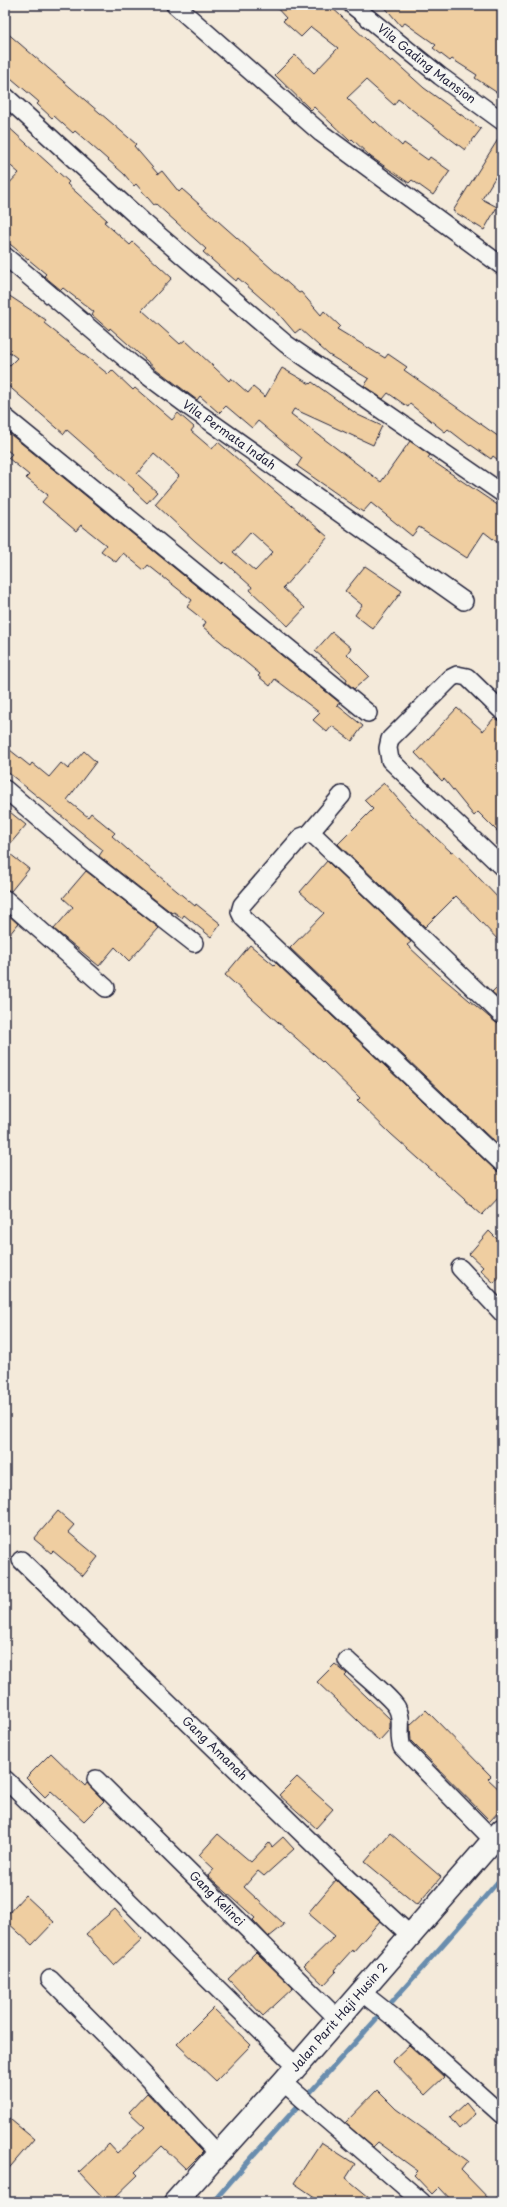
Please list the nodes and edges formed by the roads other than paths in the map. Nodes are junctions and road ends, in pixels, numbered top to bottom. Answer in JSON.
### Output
{"nodes":[{"id":1,"x":175,"y":5,"type":"edge"},
{"id":2,"x":352,"y":5,"type":"edge"},
{"id":3,"x":5,"y":96,"type":"edge"},
{"id":4,"x":502,"y":121,"type":"edge"},
{"id":5,"x":5,"y":256,"type":"edge"},
{"id":6,"x":502,"y":266,"type":"edge"},
{"id":7,"x":5,"y":416,"type":"edge"},
{"id":8,"x":502,"y":493,"type":"edge"},
{"id":9,"x":464,"y":601,"type":"dead end"},
{"id":10,"x":502,"y":711,"type":"edge"},
{"id":11,"x":368,"y":713,"type":"dead end"},
{"id":12,"x":5,"y":789,"type":"edge"},
{"id":13,"x":342,"y":795,"type":"dead end"},
{"id":14,"x":309,"y":834,"type":"junction"},
{"id":15,"x":502,"y":867,"type":"edge"},
{"id":16,"x":5,"y":899,"type":"edge"},
{"id":17,"x":194,"y":943,"type":"dead end"},
{"id":18,"x":106,"y":988,"type":"dead end"},
{"id":19,"x":502,"y":1015,"type":"edge"},
{"id":20,"x":502,"y":1163,"type":"edge"},
{"id":21,"x":460,"y":1268,"type":"dead end"},
{"id":22,"x":502,"y":1313,"type":"edge"},
{"id":23,"x":21,"y":1560,"type":"dead end"},
{"id":24,"x":347,"y":1660,"type":"dead end"},
{"id":25,"x":5,"y":1779,"type":"edge"},
{"id":26,"x":96,"y":1779,"type":"dead end"},
{"id":27,"x":498,"y":1835,"type":"edge"},
{"id":28,"x":410,"y":1935,"type":"junction"},
{"id":29,"x":50,"y":1979,"type":"dead end"},
{"id":30,"x":360,"y":1991,"type":"junction"},
{"id":31,"x":337,"y":2018,"type":"junction"},
{"id":32,"x":292,"y":2081,"type":"junction"},
{"id":33,"x":502,"y":2115,"type":"edge"},
{"id":34,"x":218,"y":2154,"type":"junction"},
{"id":35,"x":175,"y":2202,"type":"edge"},
{"id":36,"x":422,"y":2202,"type":"edge"}],
"edges":[{"from":1,"to":6,"type":"street"},
{"from":2,"to":4,"type":"street","name":"Vila Gading Mansion"},
{"from":3,"to":8,"type":"street"},
{"from":5,"to":9,"type":"street","name":"Vila Permata Indah"},
{"from":7,"to":11,"type":"street"},
{"from":10,"to":15,"type":"street"},
{"from":12,"to":17,"type":"street"},
{"from":13,"to":14,"type":"street"},
{"from":14,"to":19,"type":"street"},
{"from":14,"to":20,"type":"street"},
{"from":16,"to":18,"type":"street"},
{"from":21,"to":22,"type":"street"},
{"from":23,"to":28,"type":"street","name":"Gang Amanah"},
{"from":24,"to":27,"type":"street"},
{"from":25,"to":32,"type":"street"},
{"from":26,"to":31,"type":"street","name":"Gang Kelinci"},
{"from":27,"to":28,"type":"street","name":"Jalan Parit Haji Husin 2"},
{"from":28,"to":30,"type":"street","name":"Jalan Parit Haji Husin 2"},
{"from":29,"to":34,"type":"street"},
{"from":30,"to":31,"type":"street","name":"Jalan Parit Haji Husin 2"},
{"from":30,"to":33,"type":"street"},
{"from":31,"to":32,"type":"street","name":"Jalan Parit Haji Husin 2"},
{"from":32,"to":34,"type":"street","name":"Jalan Parit Haji Husin 2"},
{"from":32,"to":36,"type":"street"},
{"from":34,"to":35,"type":"street","name":"Jalan Parit Haji Husin 2"}]}
